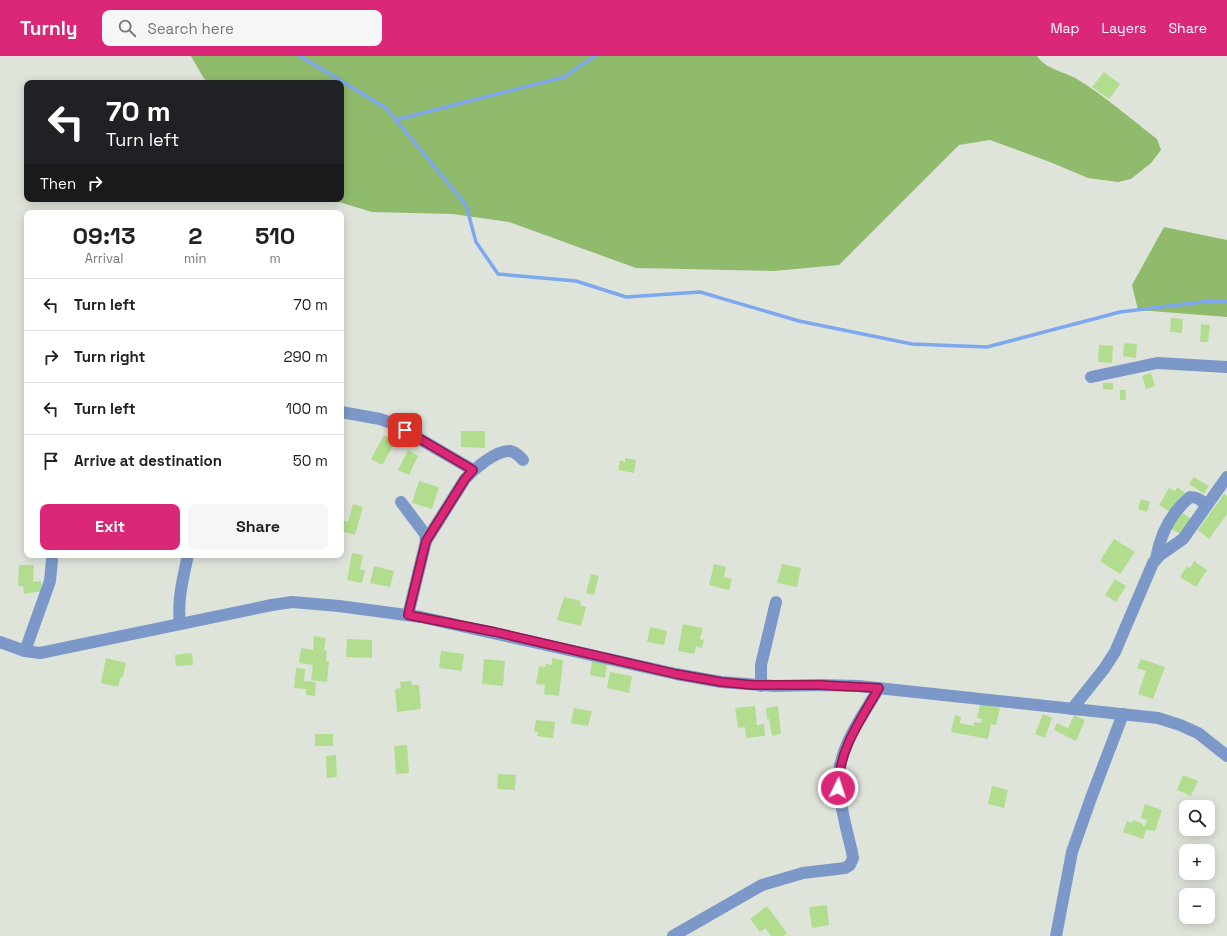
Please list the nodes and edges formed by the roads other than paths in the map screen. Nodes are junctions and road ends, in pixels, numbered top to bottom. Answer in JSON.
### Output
{"nodes":[{"id":1,"x":1227,"y":367,"type":"edge"},
{"id":2,"x":1091,"y":377,"type":"dead end"},
{"id":3,"x":344,"y":413,"type":"edge"},
{"id":4,"x":523,"y":460,"type":"dead end"},
{"id":5,"x":473,"y":470,"type":"junction"},
{"id":6,"x":1227,"y":477,"type":"edge"},
{"id":7,"x":401,"y":502,"type":"dead end"},
{"id":8,"x":1206,"y":506,"type":"junction"},
{"id":9,"x":426,"y":541,"type":"junction"},
{"id":10,"x":187,"y":558,"type":"edge"},
{"id":11,"x":52,"y":560,"type":"dead end"},
{"id":12,"x":1156,"y":560,"type":"junction"},
{"id":13,"x":776,"y":602,"type":"dead end"},
{"id":14,"x":408,"y":615,"type":"junction"},
{"id":15,"x":180,"y":624,"type":"junction"},
{"id":16,"x":0,"y":642,"type":"edge"},
{"id":17,"x":25,"y":651,"type":"junction"},
{"id":18,"x":761,"y":686,"type":"junction"},
{"id":19,"x":879,"y":688,"type":"junction"},
{"id":20,"x":1072,"y":709,"type":"junction"},
{"id":21,"x":1123,"y":714,"type":"junction"},
{"id":22,"x":1227,"y":756,"type":"edge"},
{"id":23,"x":673,"y":936,"type":"edge"},
{"id":24,"x":1056,"y":936,"type":"edge"}],
"edges":[{"from":1,"to":2,"type":"street"},
{"from":3,"to":5,"type":"street"},
{"from":4,"to":5,"type":"street"},
{"from":5,"to":9,"type":"street"},
{"from":6,"to":8,"type":"street"},
{"from":7,"to":9,"type":"street"},
{"from":8,"to":12,"type":"street"},
{"from":8,"to":12,"type":"street"},
{"from":9,"to":14,"type":"street"},
{"from":10,"to":15,"type":"street"},
{"from":11,"to":17,"type":"street"},
{"from":12,"to":20,"type":"street"},
{"from":13,"to":18,"type":"street"},
{"from":14,"to":15,"type":"street"},
{"from":14,"to":18,"type":"street"},
{"from":15,"to":17,"type":"street"},
{"from":16,"to":17,"type":"street"},
{"from":18,"to":19,"type":"street"},
{"from":19,"to":20,"type":"street"},
{"from":19,"to":23,"type":"street"},
{"from":20,"to":21,"type":"street"},
{"from":21,"to":22,"type":"street"},
{"from":21,"to":24,"type":"street"}]}
